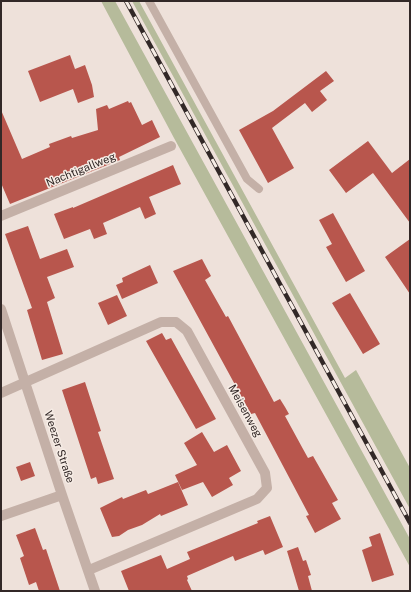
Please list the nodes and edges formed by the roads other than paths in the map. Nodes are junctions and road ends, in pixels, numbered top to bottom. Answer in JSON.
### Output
{"nodes":[{"id":1,"x":149,"y":1,"type":"edge"},
{"id":2,"x":171,"y":146,"type":"dead end"},
{"id":3,"x":259,"y":189,"type":"dead end"},
{"id":4,"x":1,"y":216,"type":"edge"},
{"id":5,"x":1,"y":309,"type":"edge"},
{"id":6,"x":26,"y":383,"type":"junction"},
{"id":7,"x":1,"y":393,"type":"edge"},
{"id":8,"x":62,"y":495,"type":"junction"},
{"id":9,"x":1,"y":516,"type":"edge"},
{"id":10,"x":89,"y":570,"type":"junction"},
{"id":11,"x":95,"y":591,"type":"edge"}],
"edges":[{"from":1,"to":3,"type":"lane"},
{"from":2,"to":4,"type":"street","name":"Nachtigallweg"},
{"from":5,"to":6,"type":"street","name":"Weezer Straße"},
{"from":6,"to":7,"type":"street","name":"Meisenweg"},
{"from":6,"to":8,"type":"street","name":"Weezer Straße"},
{"from":6,"to":10,"type":"street","name":"Meisenweg"},
{"from":8,"to":9,"type":"street"},
{"from":8,"to":10,"type":"street","name":"Weezer Straße"},
{"from":10,"to":11,"type":"street","name":"Weezer Straße"}]}
